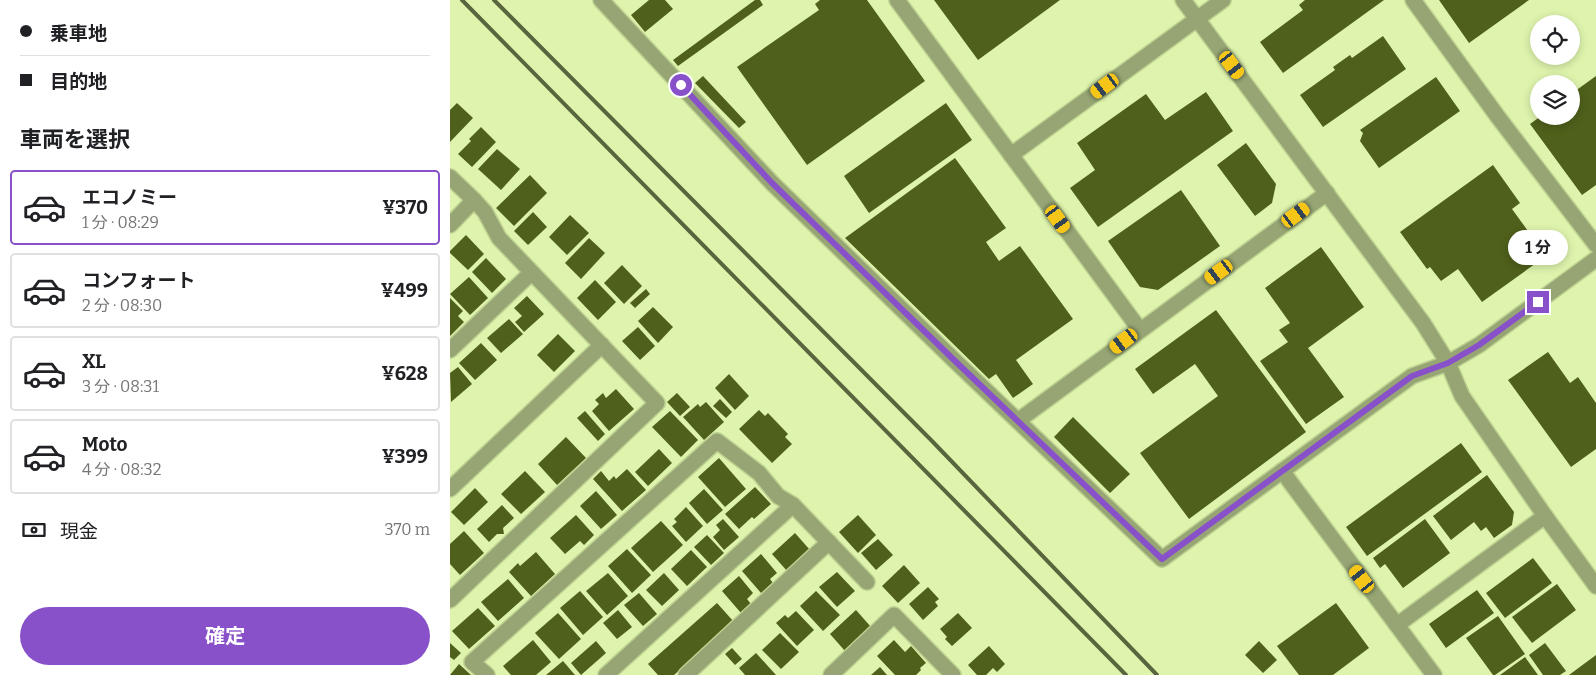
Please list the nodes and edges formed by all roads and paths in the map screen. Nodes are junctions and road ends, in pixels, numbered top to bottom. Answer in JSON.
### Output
{"nodes":[{"id":1,"x":601,"y":0,"type":"edge"},
{"id":2,"x":897,"y":0,"type":"edge"},
{"id":3,"x":1183,"y":0,"type":"edge"},
{"id":4,"x":1223,"y":0,"type":"edge"},
{"id":5,"x":1413,"y":0,"type":"edge"},
{"id":6,"x":1197,"y":19,"type":"junction"},
{"id":7,"x":1010,"y":155,"type":"junction"},
{"id":8,"x":450,"y":177,"type":"edge"},
{"id":9,"x":1327,"y":192,"type":"junction"},
{"id":10,"x":474,"y":200,"type":"junction"},
{"id":11,"x":450,"y":225,"type":"edge"},
{"id":12,"x":1596,"y":245,"type":"edge"},
{"id":13,"x":1596,"y":259,"type":"edge"},
{"id":14,"x":531,"y":273,"type":"junction"},
{"id":15,"x":1140,"y":330,"type":"junction"},
{"id":16,"x":602,"y":345,"type":"junction"},
{"id":17,"x":450,"y":350,"type":"edge"},
{"id":18,"x":1448,"y":363,"type":"junction"},
{"id":19,"x":1018,"y":420,"type":"junction"},
{"id":20,"x":1282,"y":471,"type":"junction"},
{"id":21,"x":450,"y":490,"type":"edge"},
{"id":22,"x":793,"y":505,"type":"junction"},
{"id":23,"x":1545,"y":516,"type":"junction"},
{"id":24,"x":829,"y":542,"type":"junction"},
{"id":25,"x":867,"y":582,"type":"dead end"},
{"id":26,"x":1596,"y":586,"type":"edge"},
{"id":27,"x":450,"y":600,"type":"edge"},
{"id":28,"x":1397,"y":625,"type":"junction"},
{"id":29,"x":487,"y":675,"type":"edge"},
{"id":30,"x":606,"y":675,"type":"edge"},
{"id":31,"x":686,"y":675,"type":"edge"},
{"id":32,"x":832,"y":675,"type":"edge"},
{"id":33,"x":953,"y":675,"type":"edge"},
{"id":34,"x":1434,"y":675,"type":"edge"}],
"edges":[{"from":1,"to":19,"type":"street"},
{"from":2,"to":7,"type":"street"},
{"from":3,"to":6,"type":"street"},
{"from":4,"to":6,"type":"street"},
{"from":5,"to":12,"type":"street"},
{"from":6,"to":7,"type":"street"},
{"from":6,"to":9,"type":"street"},
{"from":7,"to":15,"type":"street"},
{"from":8,"to":10,"type":"street"},
{"from":9,"to":15,"type":"street"},
{"from":9,"to":18,"type":"street"},
{"from":10,"to":11,"type":"street"},
{"from":10,"to":14,"type":"street"},
{"from":13,"to":18,"type":"street"},
{"from":14,"to":16,"type":"street"},
{"from":14,"to":17,"type":"street"},
{"from":15,"to":19,"type":"street"},
{"from":16,"to":21,"type":"street"},
{"from":16,"to":27,"type":"street"},
{"from":18,"to":20,"type":"street"},
{"from":18,"to":23,"type":"street"},
{"from":19,"to":20,"type":"street"},
{"from":20,"to":28,"type":"street"},
{"from":22,"to":24,"type":"street"},
{"from":22,"to":29,"type":"street"},
{"from":22,"to":30,"type":"street"},
{"from":23,"to":26,"type":"street"},
{"from":23,"to":28,"type":"street"},
{"from":24,"to":25,"type":"street"},
{"from":24,"to":31,"type":"street"},
{"from":28,"to":34,"type":"street"},
{"from":32,"to":33,"type":"street"}]}
